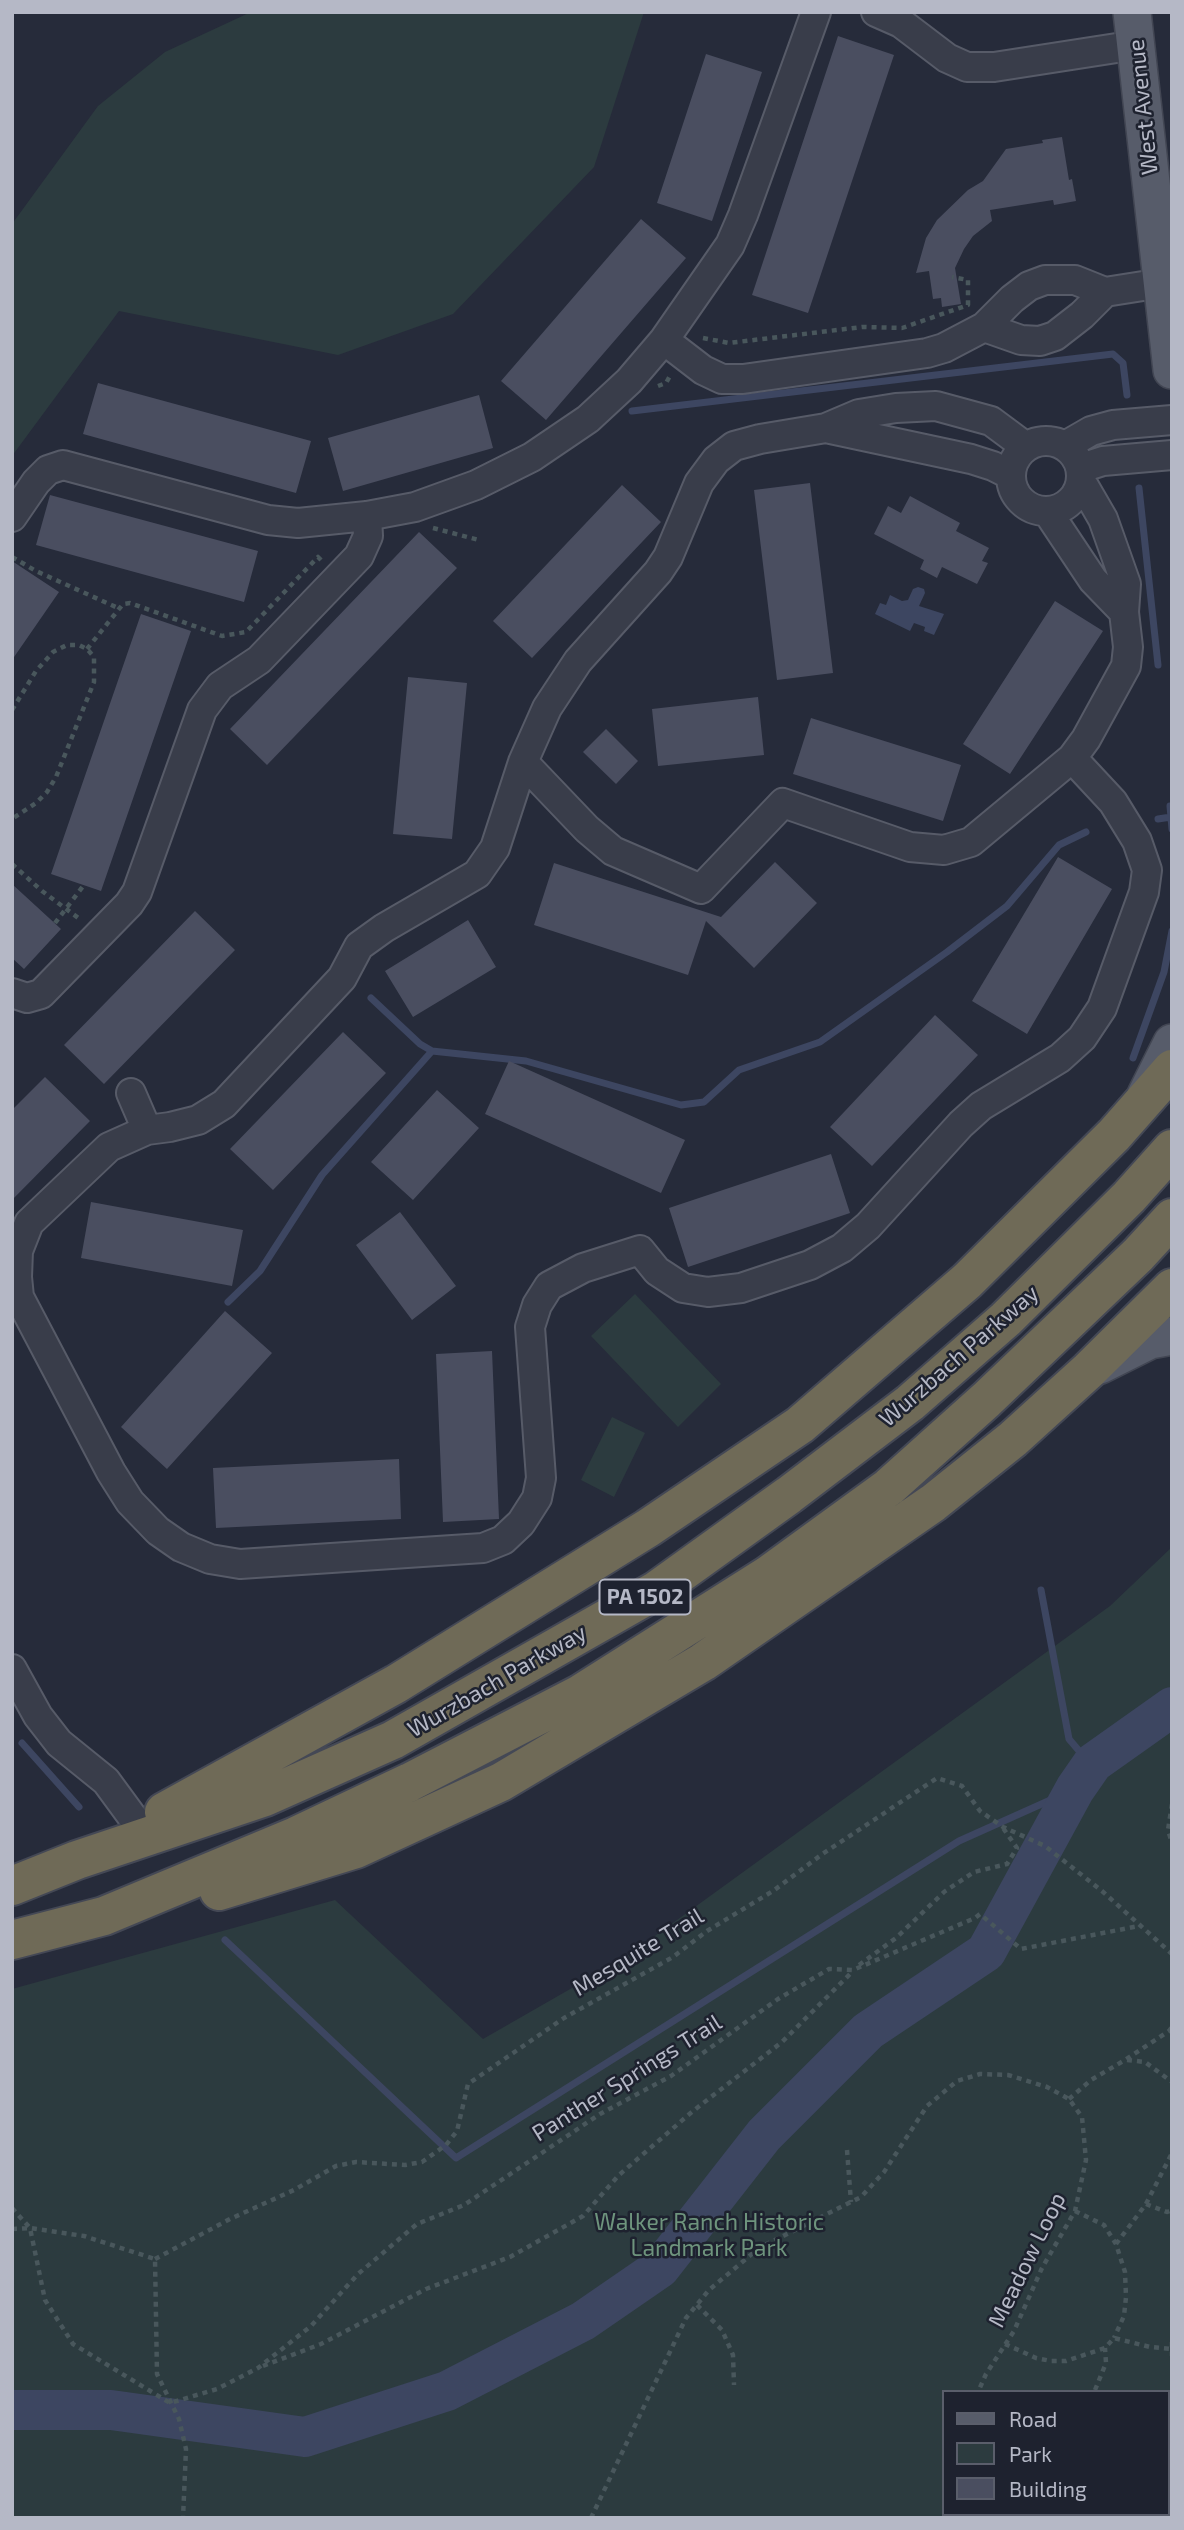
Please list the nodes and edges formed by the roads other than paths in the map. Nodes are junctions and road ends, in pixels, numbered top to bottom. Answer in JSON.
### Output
{"nodes":[{"id":1,"x":816,"y":12,"type":"edge"},
{"id":2,"x":876,"y":12,"type":"edge"},
{"id":3,"x":1134,"y":28,"type":"edge"},
{"id":4,"x":1162,"y":283,"type":"junction"},
{"id":5,"x":1105,"y":292,"type":"junction"},
{"id":6,"x":985,"y":327,"type":"junction"},
{"id":7,"x":664,"y":340,"type":"junction"},
{"id":8,"x":1172,"y":370,"type":"edge"},
{"id":9,"x":896,"y":408,"type":"junction"},
{"id":10,"x":1172,"y":420,"type":"edge"},
{"id":11,"x":826,"y":428,"type":"junction"},
{"id":12,"x":890,"y":441,"type":"junction"},
{"id":13,"x":1026,"y":447,"type":"junction"},
{"id":14,"x":1172,"y":455,"type":"edge"},
{"id":15,"x":1076,"y":465,"type":"junction"},
{"id":16,"x":1011,"y":475,"type":"junction"},
{"id":17,"x":1047,"y":511,"type":"junction"},
{"id":18,"x":367,"y":516,"type":"junction"},
{"id":19,"x":12,"y":517,"type":"edge"},
{"id":20,"x":1114,"y":547,"type":"junction"},
{"id":21,"x":1083,"y":564,"type":"junction"},
{"id":22,"x":1124,"y":612,"type":"junction"},
{"id":23,"x":1072,"y":758,"type":"junction"},
{"id":24,"x":523,"y":762,"type":"junction"},
{"id":25,"x":13,"y":994,"type":"edge"},
{"id":26,"x":1172,"y":1042,"type":"edge"},
{"id":27,"x":1172,"y":1069,"type":"edge"},
{"id":28,"x":131,"y":1093,"type":"dead end"},
{"id":29,"x":1143,"y":1103,"type":"junction"},
{"id":30,"x":147,"y":1129,"type":"junction"},
{"id":31,"x":1114,"y":1135,"type":"junction"},
{"id":32,"x":1172,"y":1141,"type":"edge"},
{"id":33,"x":1172,"y":1149,"type":"edge"},
{"id":34,"x":1172,"y":1218,"type":"edge"},
{"id":35,"x":1172,"y":1288,"type":"edge"},
{"id":36,"x":1172,"y":1336,"type":"edge"},
{"id":37,"x":1089,"y":1370,"type":"junction"},
{"id":38,"x":12,"y":1669,"type":"edge"},
{"id":39,"x":139,"y":1826,"type":"junction"},
{"id":40,"x":77,"y":1860,"type":"junction"},
{"id":41,"x":12,"y":1886,"type":"edge"},
{"id":42,"x":104,"y":1916,"type":"junction"},
{"id":43,"x":12,"y":1940,"type":"edge"}],
"edges":[{"from":1,"to":7,"type":"lane"},
{"from":2,"to":3,"type":"lane"},
{"from":3,"to":4,"type":"main road","name":"West Avenue"},
{"from":4,"to":5,"type":"lane"},
{"from":4,"to":8,"type":"main road","name":"West Avenue"},
{"from":5,"to":6,"type":"lane"},
{"from":5,"to":6,"type":"lane"},
{"from":6,"to":7,"type":"lane"},
{"from":7,"to":18,"type":"lane"},
{"from":9,"to":11,"type":"lane"},
{"from":9,"to":12,"type":"lane"},
{"from":9,"to":13,"type":"lane"},
{"from":10,"to":15,"type":"lane"},
{"from":11,"to":12,"type":"lane"},
{"from":11,"to":24,"type":"lane"},
{"from":12,"to":16,"type":"lane"},
{"from":13,"to":15,"type":"lane"},
{"from":13,"to":16,"type":"lane"},
{"from":14,"to":15,"type":"lane"},
{"from":15,"to":17,"type":"lane"},
{"from":15,"to":20,"type":"lane"},
{"from":16,"to":17,"type":"lane"},
{"from":17,"to":21,"type":"lane"},
{"from":18,"to":19,"type":"lane"},
{"from":18,"to":25,"type":"lane"},
{"from":20,"to":21,"type":"lane"},
{"from":20,"to":22,"type":"lane"},
{"from":21,"to":22,"type":"lane"},
{"from":22,"to":23,"type":"lane"},
{"from":23,"to":24,"type":"lane"},
{"from":23,"to":30,"type":"lane"},
{"from":24,"to":30,"type":"lane"},
{"from":26,"to":29,"type":"main road"},
{"from":27,"to":29,"type":"highway"},
{"from":28,"to":30,"type":"lane"},
{"from":29,"to":31,"type":"highway"},
{"from":31,"to":32,"type":"highway"},
{"from":31,"to":39,"type":"highway"},
{"from":33,"to":40,"type":"highway","name":"Wurzbach Parkway","number":"PA 1502"},
{"from":34,"to":42,"type":"highway","name":"Wurzbach Parkway","number":"PA 1502"},
{"from":35,"to":37,"type":"highway"},
{"from":36,"to":37,"type":"main road"},
{"from":37,"to":42,"type":"highway"},
{"from":38,"to":39,"type":"lane"},
{"from":39,"to":40,"type":"highway"},
{"from":40,"to":41,"type":"highway","name":"Wurzbach Parkway","number":"PA 1502"},
{"from":42,"to":43,"type":"highway","name":"Wurzbach Parkway","number":"PA 1502"}]}
